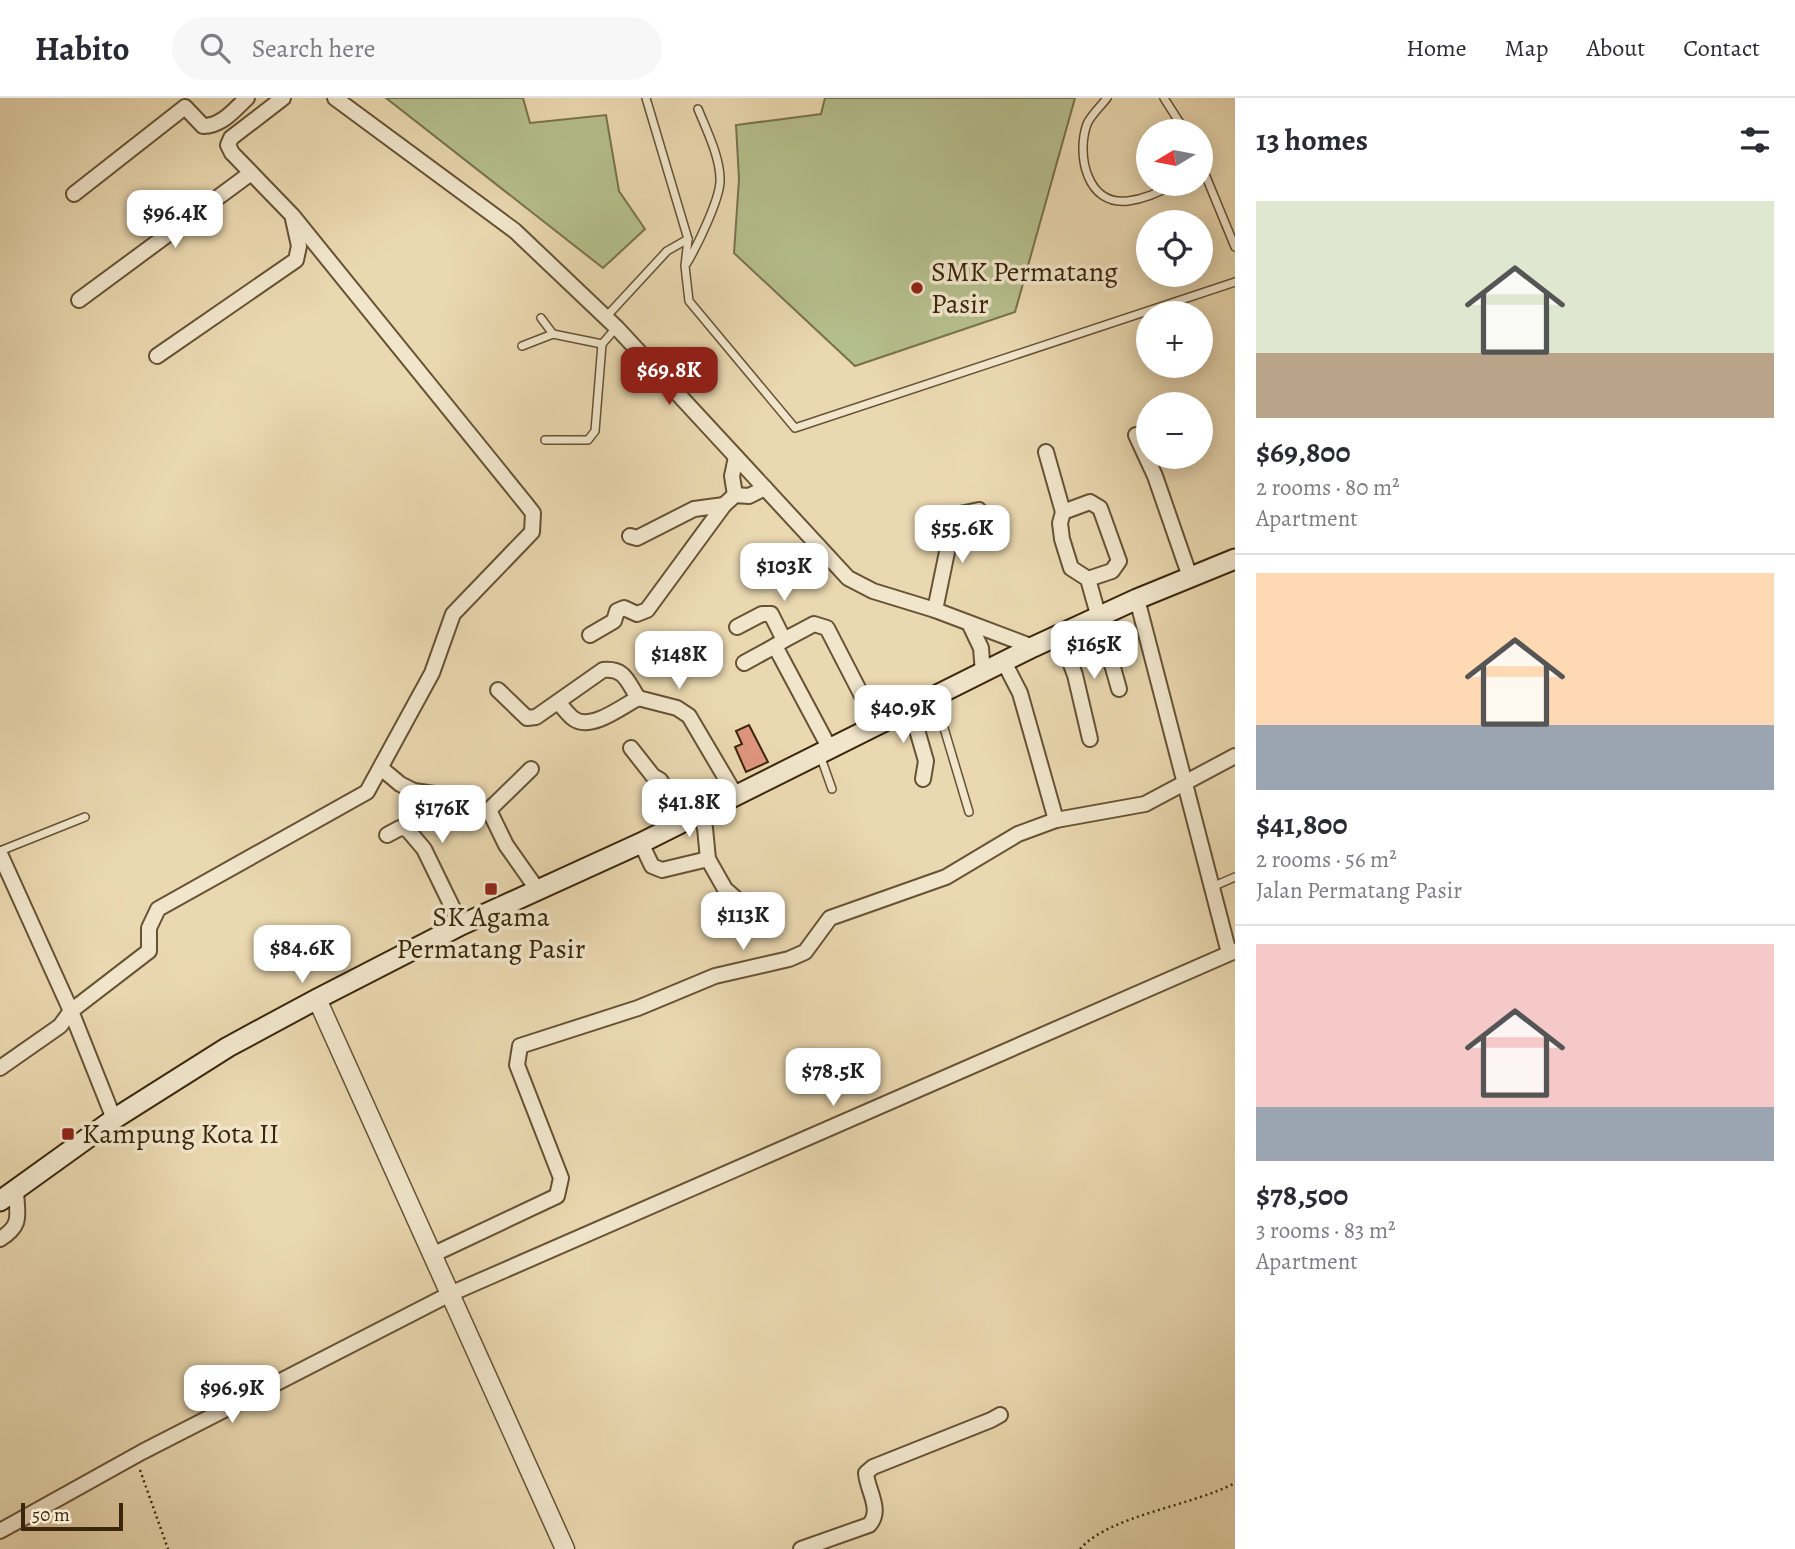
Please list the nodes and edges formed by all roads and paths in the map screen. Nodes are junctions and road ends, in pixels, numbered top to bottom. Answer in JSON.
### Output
{"nodes":[{"id":1,"x":247,"y":98,"type":"edge"},
{"id":2,"x":283,"y":98,"type":"edge"},
{"id":3,"x":335,"y":98,"type":"edge"},
{"id":4,"x":646,"y":98,"type":"edge"},
{"id":5,"x":1107,"y":98,"type":"edge"},
{"id":6,"x":1164,"y":98,"type":"edge"},
{"id":7,"x":698,"y":110,"type":"dead end"},
{"id":8,"x":1177,"y":119,"type":"edge"},
{"id":9,"x":251,"y":173,"type":"junction"},
{"id":10,"x":74,"y":194,"type":"dead end"},
{"id":11,"x":1213,"y":195,"type":"edge"},
{"id":12,"x":1151,"y":196,"type":"edge"},
{"id":13,"x":292,"y":215,"type":"junction"},
{"id":14,"x":688,"y":239,"type":"junction"},
{"id":15,"x":1235,"y":247,"type":"edge"},
{"id":16,"x":685,"y":266,"type":"junction"},
{"id":17,"x":1235,"y":282,"type":"edge"},
{"id":18,"x":79,"y":300,"type":"dead end"},
{"id":19,"x":541,"y":318,"type":"dead end"},
{"id":20,"x":611,"y":323,"type":"junction"},
{"id":21,"x":553,"y":334,"type":"junction"},
{"id":22,"x":601,"y":344,"type":"junction"},
{"id":23,"x":522,"y":346,"type":"dead end"},
{"id":24,"x":157,"y":356,"type":"dead end"},
{"id":25,"x":545,"y":440,"type":"dead end"},
{"id":26,"x":1046,"y":452,"type":"dead end"},
{"id":27,"x":736,"y":457,"type":"junction"},
{"id":28,"x":1152,"y":469,"type":"edge"},
{"id":29,"x":765,"y":488,"type":"junction"},
{"id":30,"x":729,"y":500,"type":"junction"},
{"id":31,"x":979,"y":510,"type":"dead end"},
{"id":32,"x":1063,"y":512,"type":"junction"},
{"id":33,"x":630,"y":536,"type":"dead end"},
{"id":34,"x":1235,"y":559,"type":"edge"},
{"id":35,"x":1190,"y":577,"type":"junction"},
{"id":36,"x":1088,"y":579,"type":"junction"},
{"id":37,"x":1136,"y":599,"type":"junction"},
{"id":38,"x":935,"y":610,"type":"junction"},
{"id":39,"x":1100,"y":617,"type":"junction"},
{"id":40,"x":970,"y":625,"type":"junction"},
{"id":41,"x":737,"y":627,"type":"dead end"},
{"id":42,"x":590,"y":635,"type":"dead end"},
{"id":43,"x":1060,"y":635,"type":"junction"},
{"id":44,"x":779,"y":643,"type":"junction"},
{"id":45,"x":1033,"y":647,"type":"junction"},
{"id":46,"x":1004,"y":662,"type":"junction"},
{"id":47,"x":744,"y":663,"type":"dead end"},
{"id":48,"x":983,"y":673,"type":"junction"},
{"id":49,"x":1119,"y":689,"type":"dead end"},
{"id":50,"x":498,"y":690,"type":"dead end"},
{"id":51,"x":638,"y":698,"type":"junction"},
{"id":52,"x":935,"y":698,"type":"junction"},
{"id":53,"x":558,"y":702,"type":"junction"},
{"id":54,"x":911,"y":709,"type":"junction"},
{"id":55,"x":877,"y":725,"type":"junction"},
{"id":56,"x":1090,"y":739,"type":"dead end"},
{"id":57,"x":631,"y":748,"type":"dead end"},
{"id":58,"x":825,"y":752,"type":"junction"},
{"id":59,"x":1235,"y":756,"type":"edge"},
{"id":60,"x":381,"y":768,"type":"junction"},
{"id":61,"x":531,"y":769,"type":"dead end"},
{"id":62,"x":923,"y":779,"type":"dead end"},
{"id":63,"x":1185,"y":782,"type":"junction"},
{"id":64,"x":832,"y":789,"type":"dead end"},
{"id":65,"x":735,"y":794,"type":"junction"},
{"id":66,"x":489,"y":810,"type":"junction"},
{"id":67,"x":969,"y":812,"type":"dead end"},
{"id":68,"x":85,"y":817,"type":"dead end"},
{"id":69,"x":692,"y":817,"type":"junction"},
{"id":70,"x":1056,"y":820,"type":"junction"},
{"id":71,"x":387,"y":835,"type":"dead end"},
{"id":72,"x":641,"y":843,"type":"junction"},
{"id":73,"x":0,"y":853,"type":"edge"},
{"id":74,"x":708,"y":859,"type":"junction"},
{"id":75,"x":1235,"y":877,"type":"edge"},
{"id":76,"x":1212,"y":887,"type":"junction"},
{"id":77,"x":537,"y":889,"type":"junction"},
{"id":78,"x":741,"y":902,"type":"dead end"},
{"id":79,"x":461,"y":925,"type":"junction"},
{"id":80,"x":1232,"y":952,"type":"edge"},
{"id":81,"x":317,"y":999,"type":"junction"},
{"id":82,"x":71,"y":1011,"type":"junction"},
{"id":83,"x":0,"y":1068,"type":"edge"},
{"id":84,"x":114,"y":1119,"type":"junction"},
{"id":85,"x":8,"y":1196,"type":"edge"},
{"id":86,"x":0,"y":1239,"type":"edge"},
{"id":87,"x":432,"y":1255,"type":"junction"},
{"id":88,"x":450,"y":1294,"type":"junction"},
{"id":89,"x":1000,"y":1415,"type":"dead end"},
{"id":90,"x":135,"y":1457,"type":"junction"},
{"id":91,"x":1235,"y":1483,"type":"edge"},
{"id":92,"x":0,"y":1531,"type":"edge"},
{"id":93,"x":168,"y":1549,"type":"edge"},
{"id":94,"x":565,"y":1549,"type":"edge"},
{"id":95,"x":801,"y":1549,"type":"edge"},
{"id":96,"x":1080,"y":1549,"type":"edge"}],
"edges":[{"from":1,"to":10,"type":"street"},
{"from":2,"to":9,"type":"street"},
{"from":3,"to":20,"type":"street"},
{"from":4,"to":14,"type":"lane"},
{"from":5,"to":12,"type":"lane"},
{"from":6,"to":8,"type":"lane"},
{"from":7,"to":16,"type":"lane"},
{"from":9,"to":13,"type":"street"},
{"from":9,"to":18,"type":"street"},
{"from":11,"to":15,"type":"lane"},
{"from":13,"to":24,"type":"street"},
{"from":13,"to":60,"type":"street"},
{"from":14,"to":16,"type":"lane"},
{"from":14,"to":20,"type":"lane"},
{"from":16,"to":17,"type":"lane"},
{"from":19,"to":21,"type":"lane"},
{"from":20,"to":22,"type":"lane"},
{"from":20,"to":27,"type":"street"},
{"from":21,"to":22,"type":"lane"},
{"from":21,"to":23,"type":"lane"},
{"from":22,"to":25,"type":"lane"},
{"from":26,"to":32,"type":"street"},
{"from":27,"to":29,"type":"street"},
{"from":27,"to":30,"type":"street"},
{"from":28,"to":35,"type":"street"},
{"from":29,"to":30,"type":"street"},
{"from":29,"to":38,"type":"street"},
{"from":30,"to":33,"type":"street"},
{"from":30,"to":42,"type":"street"},
{"from":31,"to":38,"type":"street"},
{"from":32,"to":36,"type":"street"},
{"from":32,"to":36,"type":"street"},
{"from":34,"to":35,"type":"main road"},
{"from":35,"to":37,"type":"main road"},
{"from":36,"to":39,"type":"street"},
{"from":37,"to":39,"type":"main road"},
{"from":37,"to":63,"type":"street"},
{"from":38,"to":40,"type":"street"},
{"from":39,"to":43,"type":"main road"},
{"from":39,"to":49,"type":"street"},
{"from":40,"to":45,"type":"street"},
{"from":40,"to":48,"type":"street"},
{"from":41,"to":44,"type":"street"},
{"from":43,"to":45,"type":"main road"},
{"from":43,"to":56,"type":"street"},
{"from":44,"to":47,"type":"street"},
{"from":44,"to":55,"type":"street"},
{"from":44,"to":58,"type":"street"},
{"from":45,"to":46,"type":"main road"},
{"from":46,"to":48,"type":"main road"},
{"from":46,"to":70,"type":"street"},
{"from":48,"to":52,"type":"main road"},
{"from":50,"to":53,"type":"street"},
{"from":51,"to":53,"type":"street"},
{"from":51,"to":53,"type":"street"},
{"from":51,"to":65,"type":"street"},
{"from":52,"to":54,"type":"main road"},
{"from":52,"to":67,"type":"lane"},
{"from":54,"to":55,"type":"main road"},
{"from":54,"to":62,"type":"street"},
{"from":55,"to":58,"type":"main road"},
{"from":57,"to":69,"type":"street"},
{"from":58,"to":64,"type":"lane"},
{"from":58,"to":65,"type":"main road"},
{"from":59,"to":63,"type":"street"},
{"from":60,"to":66,"type":"street"},
{"from":60,"to":82,"type":"street"},
{"from":61,"to":66,"type":"street"},
{"from":63,"to":70,"type":"street"},
{"from":63,"to":76,"type":"street"},
{"from":65,"to":69,"type":"main road"},
{"from":66,"to":77,"type":"street"},
{"from":68,"to":73,"type":"lane"},
{"from":69,"to":72,"type":"main road"},
{"from":69,"to":74,"type":"street"},
{"from":70,"to":87,"type":"street"},
{"from":71,"to":79,"type":"street"},
{"from":72,"to":74,"type":"street"},
{"from":72,"to":77,"type":"main road"},
{"from":73,"to":82,"type":"street"},
{"from":74,"to":78,"type":"street"},
{"from":75,"to":76,"type":"lane"},
{"from":76,"to":80,"type":"street"},
{"from":77,"to":79,"type":"main road"},
{"from":79,"to":81,"type":"main road"},
{"from":80,"to":88,"type":"street"},
{"from":81,"to":84,"type":"main road"},
{"from":81,"to":87,"type":"street"},
{"from":82,"to":83,"type":"street"},
{"from":82,"to":84,"type":"street"},
{"from":84,"to":85,"type":"main road"},
{"from":85,"to":86,"type":"street"},
{"from":87,"to":88,"type":"street"},
{"from":88,"to":90,"type":"street"},
{"from":88,"to":94,"type":"street"},
{"from":89,"to":95,"type":"street"},
{"from":90,"to":92,"type":"street"},
{"from":90,"to":93,"type":"path"},
{"from":91,"to":96,"type":"path"}]}
